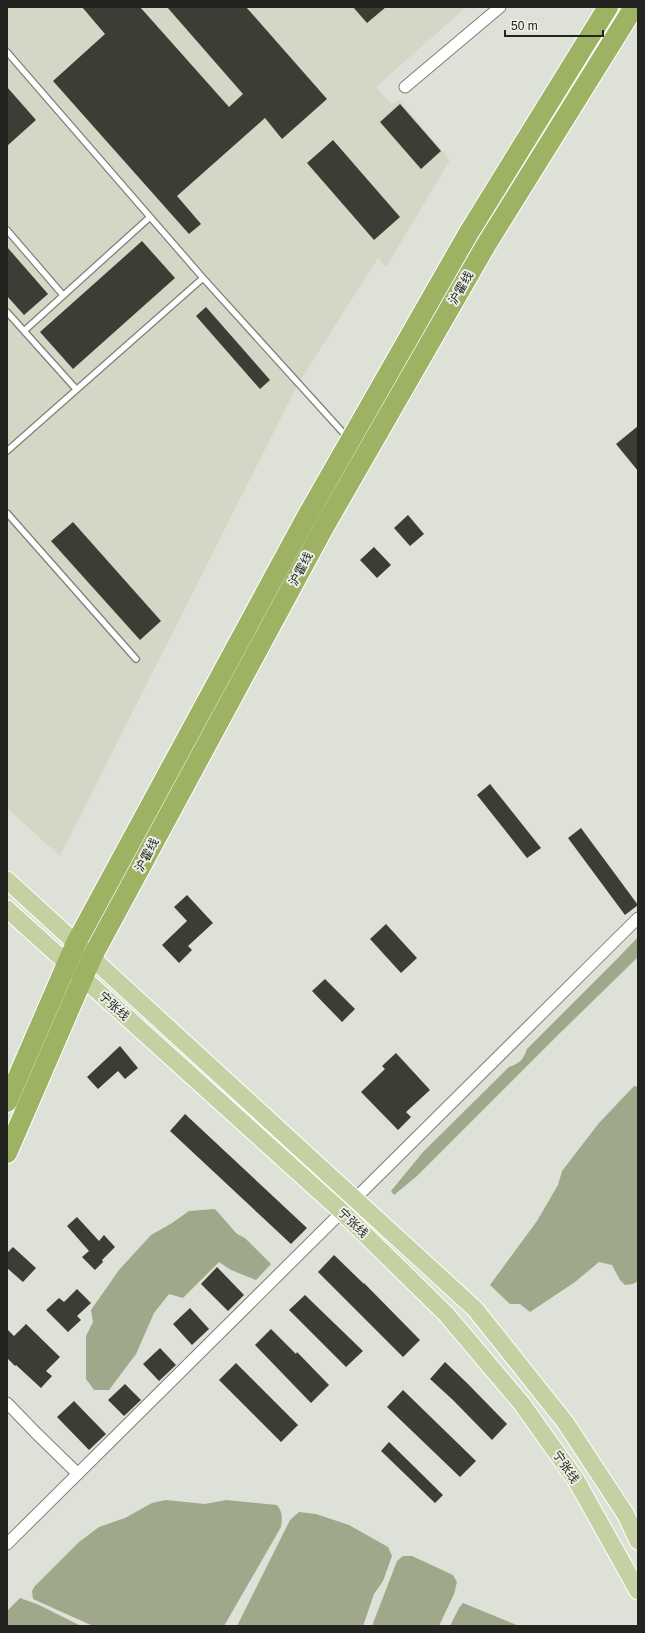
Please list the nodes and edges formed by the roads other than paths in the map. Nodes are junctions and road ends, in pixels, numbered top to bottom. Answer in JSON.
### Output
{"nodes":[{"id":1,"x":500,"y":7,"type":"edge"},
{"id":2,"x":608,"y":7,"type":"edge"},
{"id":3,"x":634,"y":7,"type":"edge"},
{"id":4,"x":7,"y":52,"type":"edge"},
{"id":5,"x":404,"y":87,"type":"dead end"},
{"id":6,"x":150,"y":217,"type":"junction"},
{"id":7,"x":7,"y":230,"type":"edge"},
{"id":8,"x":203,"y":278,"type":"junction"},
{"id":9,"x":63,"y":295,"type":"junction"},
{"id":10,"x":7,"y":312,"type":"edge"},
{"id":11,"x":24,"y":331,"type":"junction"},
{"id":12,"x":76,"y":389,"type":"junction"},
{"id":13,"x":350,"y":440,"type":"junction"},
{"id":14,"x":368,"y":449,"type":"junction"},
{"id":15,"x":7,"y":451,"type":"edge"},
{"id":16,"x":7,"y":513,"type":"edge"},
{"id":17,"x":136,"y":659,"type":"dead end"},
{"id":18,"x":7,"y":880,"type":"edge"},
{"id":19,"x":7,"y":909,"type":"edge"},
{"id":20,"x":638,"y":918,"type":"edge"},
{"id":21,"x":76,"y":943,"type":"junction"},
{"id":22,"x":92,"y":957,"type":"junction"},
{"id":23,"x":68,"y":963,"type":"junction"},
{"id":24,"x":83,"y":978,"type":"junction"},
{"id":25,"x":7,"y":1102,"type":"edge"},
{"id":26,"x":7,"y":1153,"type":"edge"},
{"id":27,"x":355,"y":1198,"type":"junction"},
{"id":28,"x":341,"y":1211,"type":"junction"},
{"id":29,"x":7,"y":1403,"type":"edge"},
{"id":30,"x":78,"y":1474,"type":"junction"},
{"id":31,"x":638,"y":1541,"type":"edge"},
{"id":32,"x":7,"y":1544,"type":"edge"},
{"id":33,"x":638,"y":1591,"type":"edge"}],
"edges":[{"from":1,"to":5,"type":"street"},
{"from":2,"to":13,"type":"highway","name":"沪霍线"},
{"from":3,"to":14,"type":"highway","name":"沪霍线"},
{"from":4,"to":6,"type":"lane"},
{"from":6,"to":8,"type":"lane"},
{"from":6,"to":9,"type":"lane"},
{"from":7,"to":9,"type":"lane"},
{"from":8,"to":12,"type":"lane"},
{"from":8,"to":13,"type":"lane"},
{"from":9,"to":11,"type":"lane"},
{"from":10,"to":11,"type":"lane"},
{"from":11,"to":12,"type":"lane"},
{"from":12,"to":15,"type":"lane"},
{"from":13,"to":14,"type":"highway"},
{"from":13,"to":21,"type":"highway","name":"沪霍线"},
{"from":14,"to":22,"type":"highway","name":"沪霍线"},
{"from":16,"to":17,"type":"lane"},
{"from":18,"to":21,"type":"main road","name":"宁张线"},
{"from":19,"to":23,"type":"main road","name":"宁张线"},
{"from":20,"to":27,"type":"street"},
{"from":21,"to":22,"type":"main road","name":"宁张线"},
{"from":21,"to":23,"type":"highway","name":"沪霍线"},
{"from":22,"to":24,"type":"highway","name":"沪霍线"},
{"from":22,"to":27,"type":"main road","name":"宁张线"},
{"from":23,"to":24,"type":"main road","name":"宁张线"},
{"from":23,"to":25,"type":"highway","name":"沪霍线"},
{"from":24,"to":26,"type":"highway","name":"沪霍线"},
{"from":24,"to":28,"type":"main road","name":"宁张线"},
{"from":27,"to":28,"type":"street"},
{"from":27,"to":31,"type":"main road","name":"宁张线"},
{"from":28,"to":30,"type":"street"},
{"from":28,"to":33,"type":"main road","name":"宁张线"},
{"from":29,"to":30,"type":"street"},
{"from":30,"to":32,"type":"street"}]}
